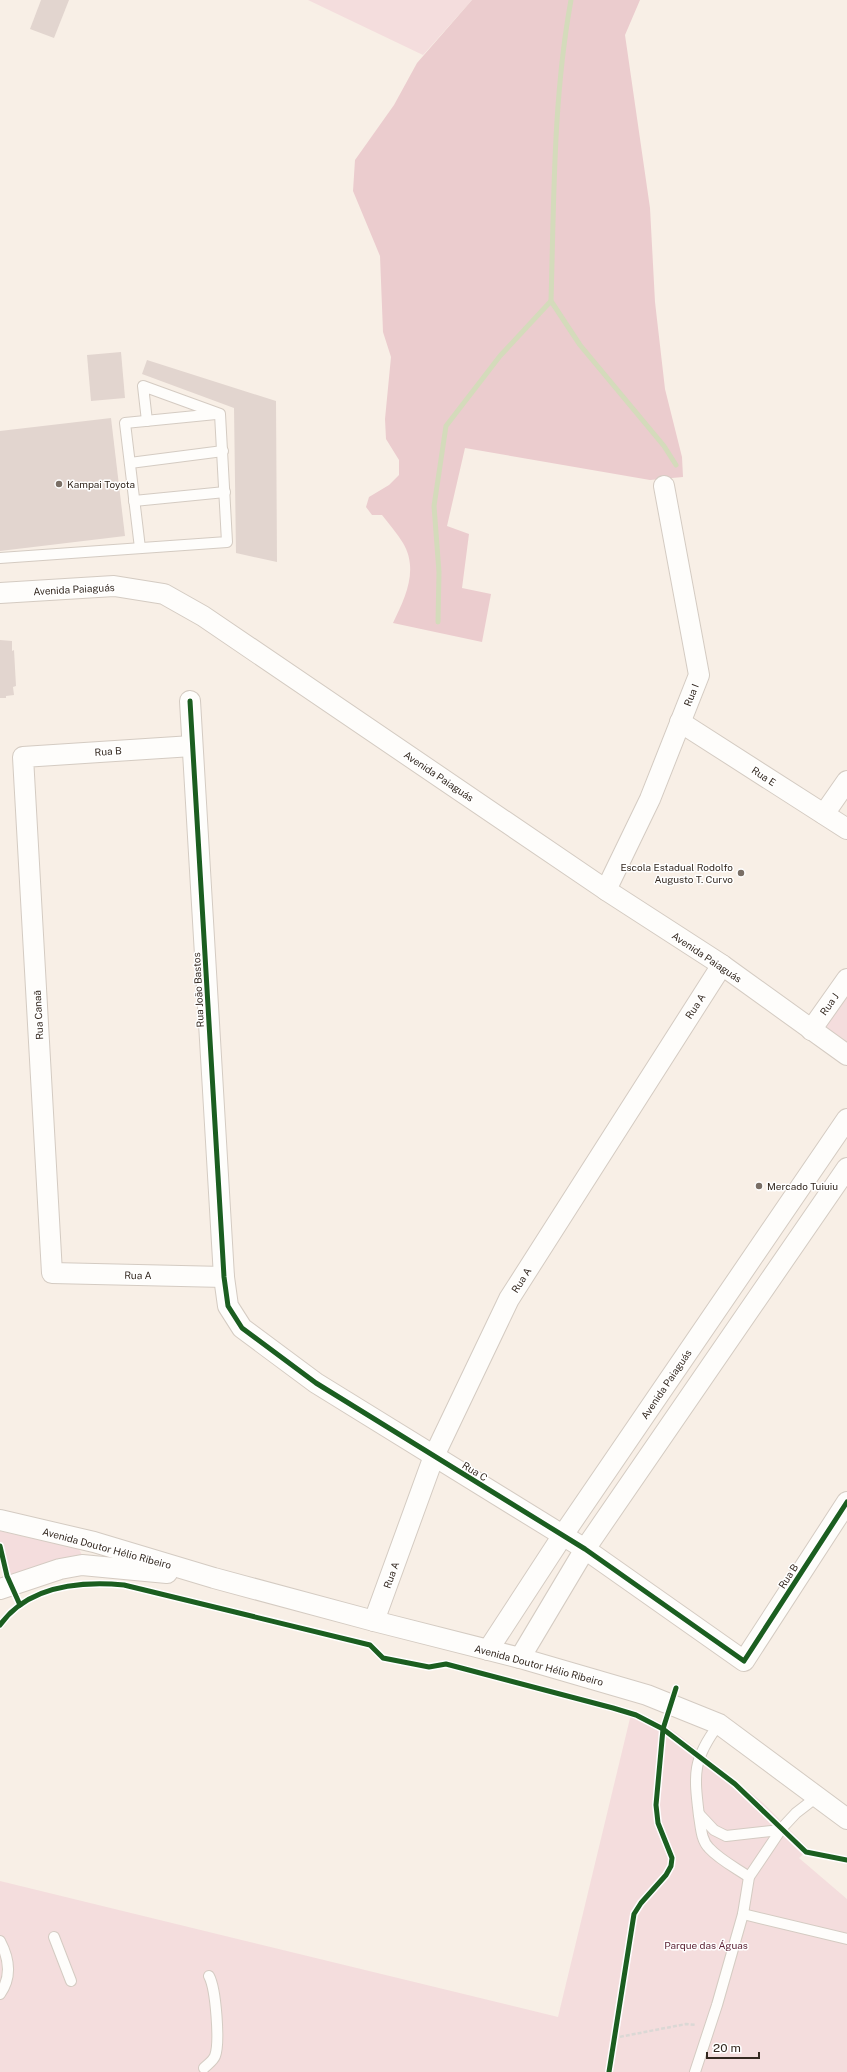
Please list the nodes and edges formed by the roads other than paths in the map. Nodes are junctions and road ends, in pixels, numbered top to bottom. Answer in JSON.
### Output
{"nodes":[{"id":1,"x":220,"y":414,"type":"junction"},
{"id":2,"x":147,"y":421,"type":"junction"},
{"id":3,"x":223,"y":451,"type":"junction"},
{"id":4,"x":130,"y":463,"type":"junction"},
{"id":5,"x":664,"y":486,"type":"dead end"},
{"id":6,"x":225,"y":492,"type":"junction"},
{"id":7,"x":134,"y":501,"type":"junction"},
{"id":8,"x":140,"y":548,"type":"junction"},
{"id":9,"x":0,"y":558,"type":"edge"},
{"id":10,"x":0,"y":593,"type":"edge"},
{"id":11,"x":190,"y":701,"type":"dead end"},
{"id":12,"x":680,"y":722,"type":"junction"},
{"id":13,"x":192,"y":746,"type":"junction"},
{"id":14,"x":23,"y":757,"type":"joint"},
{"id":15,"x":847,"y":781,"type":"edge"},
{"id":16,"x":824,"y":814,"type":"junction"},
{"id":17,"x":847,"y":829,"type":"edge"},
{"id":18,"x":606,"y":890,"type":"junction"},
{"id":19,"x":722,"y":965,"type":"junction"},
{"id":20,"x":847,"y":979,"type":"edge"},
{"id":21,"x":811,"y":1030,"type":"junction"},
{"id":22,"x":847,"y":1055,"type":"edge"},
{"id":23,"x":847,"y":1119,"type":"edge"},
{"id":24,"x":847,"y":1168,"type":"edge"},
{"id":25,"x":52,"y":1273,"type":"joint"},
{"id":26,"x":224,"y":1277,"type":"junction"},
{"id":27,"x":434,"y":1456,"type":"junction"},
{"id":28,"x":847,"y":1502,"type":"edge"},
{"id":29,"x":0,"y":1520,"type":"edge"},
{"id":30,"x":563,"y":1536,"type":"junction"},
{"id":31,"x":585,"y":1549,"type":"junction"},
{"id":32,"x":214,"y":1578,"type":"junction"},
{"id":33,"x":0,"y":1589,"type":"edge"},
{"id":34,"x":374,"y":1621,"type":"junction"},
{"id":35,"x":488,"y":1650,"type":"junction"},
{"id":36,"x":520,"y":1658,"type":"junction"},
{"id":37,"x":744,"y":1661,"type":"joint"},
{"id":38,"x":719,"y":1724,"type":"junction"},
{"id":39,"x":818,"y":1796,"type":"junction"},
{"id":40,"x":699,"y":1814,"type":"junction"},
{"id":41,"x":841,"y":1815,"type":"edge"},
{"id":42,"x":780,"y":1830,"type":"junction"},
{"id":43,"x":847,"y":1833,"type":"edge"},
{"id":44,"x":749,"y":1876,"type":"junction"},
{"id":45,"x":743,"y":1914,"type":"junction"},
{"id":46,"x":54,"y":1937,"type":"dead end"},
{"id":47,"x":847,"y":1939,"type":"edge"},
{"id":48,"x":0,"y":1940,"type":"edge"},
{"id":49,"x":209,"y":1976,"type":"dead end"},
{"id":50,"x":71,"y":1981,"type":"dead end"},
{"id":51,"x":0,"y":1994,"type":"edge"},
{"id":52,"x":204,"y":2068,"type":"dead end"},
{"id":53,"x":695,"y":2072,"type":"edge"}],
"edges":[{"from":1,"to":2,"type":"lane"},
{"from":1,"to":2,"type":"lane"},
{"from":1,"to":3,"type":"lane"},
{"from":2,"to":4,"type":"lane"},
{"from":3,"to":4,"type":"lane"},
{"from":3,"to":6,"type":"lane"},
{"from":4,"to":7,"type":"lane"},
{"from":5,"to":12,"type":"street","name":"Rua I"},
{"from":6,"to":7,"type":"lane"},
{"from":6,"to":8,"type":"lane"},
{"from":7,"to":8,"type":"lane"},
{"from":8,"to":9,"type":"lane"},
{"from":10,"to":18,"type":"street","name":"Avenida Paiaguás"},
{"from":11,"to":13,"type":"street","name":"Rua João Bastos"},
{"from":12,"to":16,"type":"street","name":"Rua E"},
{"from":12,"to":18,"type":"street","name":"Rua I"},
{"from":13,"to":14,"type":"street","name":"Rua B"},
{"from":13,"to":26,"type":"street","name":"Rua João Bastos"},
{"from":14,"to":25,"type":"street","name":"Rua Canaã"},
{"from":15,"to":16,"type":"street"},
{"from":16,"to":17,"type":"street","name":"Rua E"},
{"from":18,"to":19,"type":"street","name":"Avenida Paiaguás"},
{"from":19,"to":21,"type":"street","name":"Avenida Paiaguás"},
{"from":19,"to":27,"type":"street","name":"Rua A"},
{"from":20,"to":21,"type":"street","name":"Rua J"},
{"from":21,"to":22,"type":"street","name":"Avenida Paiaguás"},
{"from":23,"to":30,"type":"street","name":"Avenida Paiaguás"},
{"from":24,"to":31,"type":"street"},
{"from":25,"to":26,"type":"street","name":"Rua A"},
{"from":26,"to":27,"type":"street","name":"Rua C"},
{"from":27,"to":30,"type":"street","name":"Rua C"},
{"from":27,"to":34,"type":"street","name":"Rua A"},
{"from":28,"to":37,"type":"street","name":"Rua B"},
{"from":29,"to":32,"type":"street","name":"Avenida Doutor Hélio Ribeiro"},
{"from":30,"to":31,"type":"street","name":"Rua C"},
{"from":30,"to":35,"type":"street","name":"Avenida Paiaguás"},
{"from":31,"to":36,"type":"street"},
{"from":31,"to":37,"type":"street","name":"Rua C"},
{"from":32,"to":33,"type":"street","name":"Avenida Doutor Hélio Ribeiro"},
{"from":32,"to":34,"type":"street","name":"Avenida Doutor Hélio Ribeiro"},
{"from":34,"to":35,"type":"street","name":"Avenida Doutor Hélio Ribeiro"},
{"from":35,"to":36,"type":"street","name":"Avenida Doutor Hélio Ribeiro"},
{"from":36,"to":38,"type":"street","name":"Avenida Doutor Hélio Ribeiro"},
{"from":38,"to":39,"type":"street","name":"Avenida Doutor Hélio Ribeiro"},
{"from":38,"to":40,"type":"lane"},
{"from":39,"to":41,"type":"street","name":"Avenida Doutor Hélio Ribeiro"},
{"from":39,"to":42,"type":"lane"},
{"from":40,"to":42,"type":"lane"},
{"from":40,"to":44,"type":"lane"},
{"from":41,"to":43,"type":"street","name":"Avenida Doutor Hélio Ribeiro"},
{"from":42,"to":44,"type":"lane"},
{"from":44,"to":45,"type":"lane"},
{"from":45,"to":47,"type":"lane"},
{"from":45,"to":53,"type":"lane"},
{"from":46,"to":50,"type":"lane"},
{"from":48,"to":51,"type":"lane"},
{"from":49,"to":52,"type":"lane"}]}
